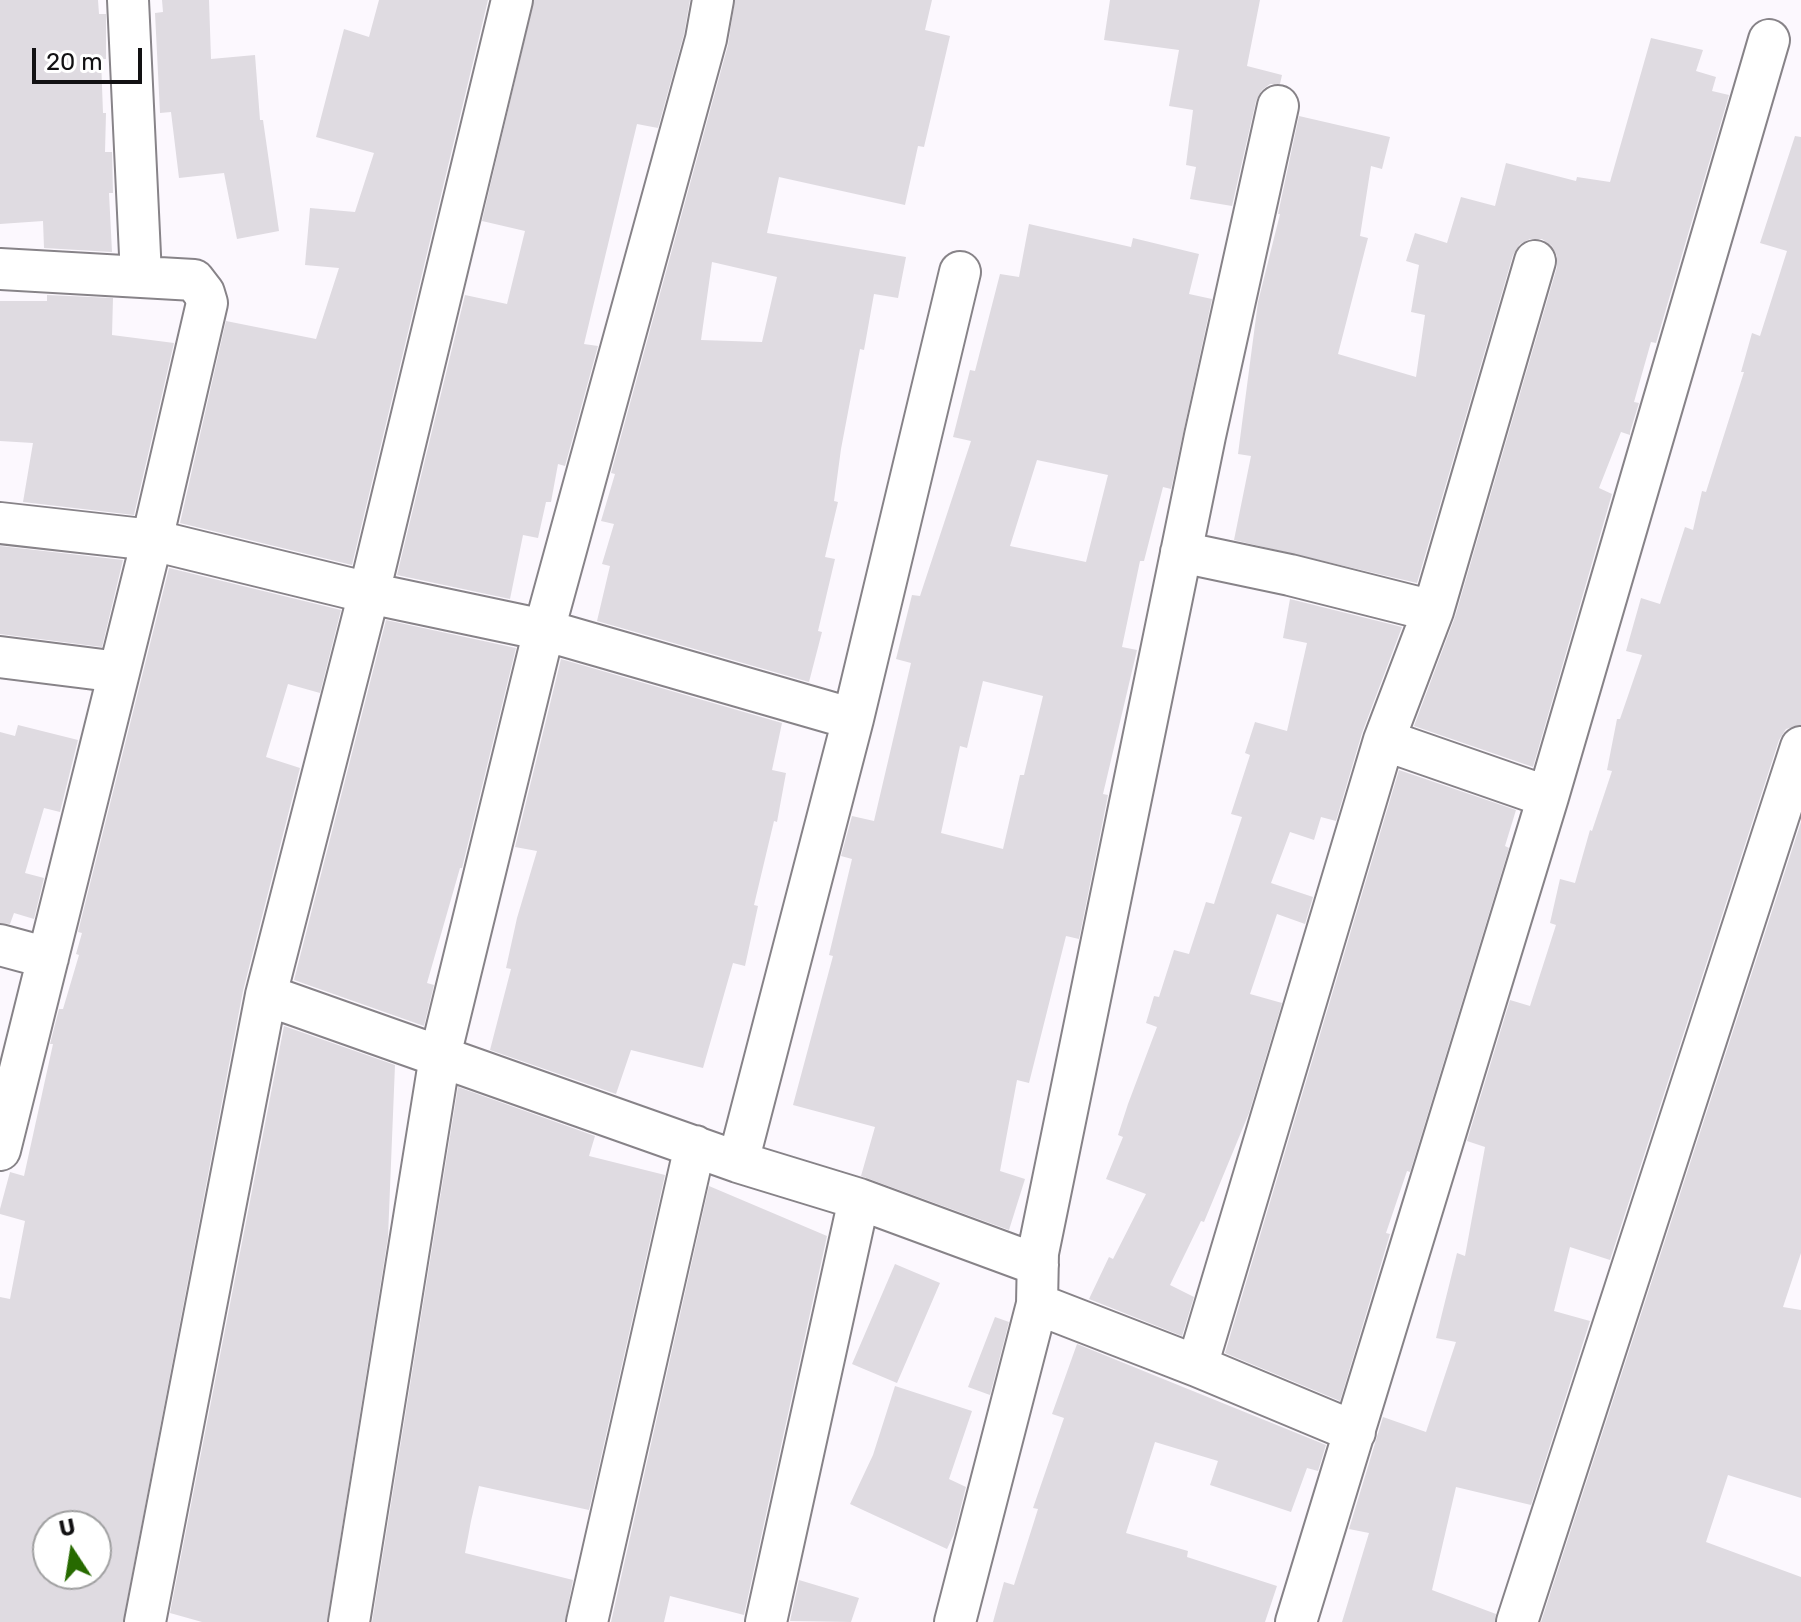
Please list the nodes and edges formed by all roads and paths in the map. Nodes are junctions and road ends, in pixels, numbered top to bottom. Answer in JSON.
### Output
{"nodes":[{"id":1,"x":128,"y":0,"type":"edge"},
{"id":2,"x":512,"y":0,"type":"edge"},
{"id":3,"x":713,"y":0,"type":"edge"},
{"id":4,"x":1769,"y":40,"type":"dead end"},
{"id":5,"x":1278,"y":106,"type":"dead end"},
{"id":6,"x":1535,"y":261,"type":"dead end"},
{"id":7,"x":0,"y":269,"type":"edge"},
{"id":8,"x":960,"y":272,"type":"dead end"},
{"id":9,"x":141,"y":276,"type":"junction"},
{"id":10,"x":0,"y":523,"type":"edge"},
{"id":11,"x":152,"y":540,"type":"junction"},
{"id":12,"x":1181,"y":552,"type":"junction"},
{"id":13,"x":369,"y":593,"type":"junction"},
{"id":14,"x":1433,"y":611,"type":"junction"},
{"id":15,"x":544,"y":630,"type":"junction"},
{"id":16,"x":0,"y":657,"type":"edge"},
{"id":17,"x":119,"y":672,"type":"junction"},
{"id":18,"x":853,"y":719,"type":"junction"},
{"id":19,"x":1384,"y":740,"type":"junction"},
{"id":20,"x":1801,"y":747,"type":"edge"},
{"id":21,"x":1548,"y":797,"type":"junction"},
{"id":22,"x":0,"y":945,"type":"edge"},
{"id":23,"x":48,"y":958,"type":"junction"},
{"id":24,"x":266,"y":995,"type":"junction"},
{"id":25,"x":440,"y":1056,"type":"junction"},
{"id":26,"x":695,"y":1146,"type":"junction"},
{"id":27,"x":0,"y":1150,"type":"edge"},
{"id":28,"x":738,"y":1162,"type":"junction"},
{"id":29,"x":859,"y":1199,"type":"junction"},
{"id":30,"x":1038,"y":1265,"type":"junction"},
{"id":31,"x":1037,"y":1304,"type":"junction"},
{"id":32,"x":1197,"y":1366,"type":"junction"},
{"id":33,"x":1355,"y":1432,"type":"junction"},
{"id":34,"x":145,"y":1622,"type":"edge"},
{"id":35,"x":349,"y":1622,"type":"edge"},
{"id":36,"x":587,"y":1622,"type":"edge"},
{"id":37,"x":766,"y":1622,"type":"edge"},
{"id":38,"x":955,"y":1622,"type":"edge"},
{"id":39,"x":1296,"y":1622,"type":"edge"},
{"id":40,"x":1517,"y":1622,"type":"edge"}],
"edges":[{"from":1,"to":9,"type":"street"},
{"from":2,"to":13,"type":"street"},
{"from":3,"to":15,"type":"street"},
{"from":4,"to":21,"type":"street"},
{"from":5,"to":12,"type":"street"},
{"from":6,"to":14,"type":"street"},
{"from":7,"to":9,"type":"street"},
{"from":8,"to":18,"type":"street"},
{"from":9,"to":11,"type":"street"},
{"from":10,"to":11,"type":"street"},
{"from":11,"to":13,"type":"street"},
{"from":11,"to":17,"type":"street"},
{"from":12,"to":14,"type":"street"},
{"from":12,"to":30,"type":"street"},
{"from":13,"to":15,"type":"street"},
{"from":13,"to":24,"type":"street"},
{"from":14,"to":19,"type":"street"},
{"from":15,"to":18,"type":"street"},
{"from":15,"to":25,"type":"street"},
{"from":16,"to":17,"type":"street"},
{"from":17,"to":23,"type":"street"},
{"from":18,"to":28,"type":"street"},
{"from":19,"to":21,"type":"street"},
{"from":19,"to":32,"type":"street"},
{"from":20,"to":40,"type":"street"},
{"from":21,"to":33,"type":"street"},
{"from":22,"to":23,"type":"street"},
{"from":23,"to":27,"type":"street"},
{"from":24,"to":25,"type":"street"},
{"from":24,"to":34,"type":"street"},
{"from":25,"to":26,"type":"street"},
{"from":25,"to":35,"type":"street"},
{"from":26,"to":28,"type":"street"},
{"from":26,"to":36,"type":"street"},
{"from":28,"to":29,"type":"street"},
{"from":29,"to":30,"type":"street"},
{"from":29,"to":37,"type":"street"},
{"from":30,"to":31,"type":"street"},
{"from":31,"to":32,"type":"street"},
{"from":31,"to":38,"type":"street"},
{"from":32,"to":33,"type":"street"},
{"from":33,"to":39,"type":"street"}]}
